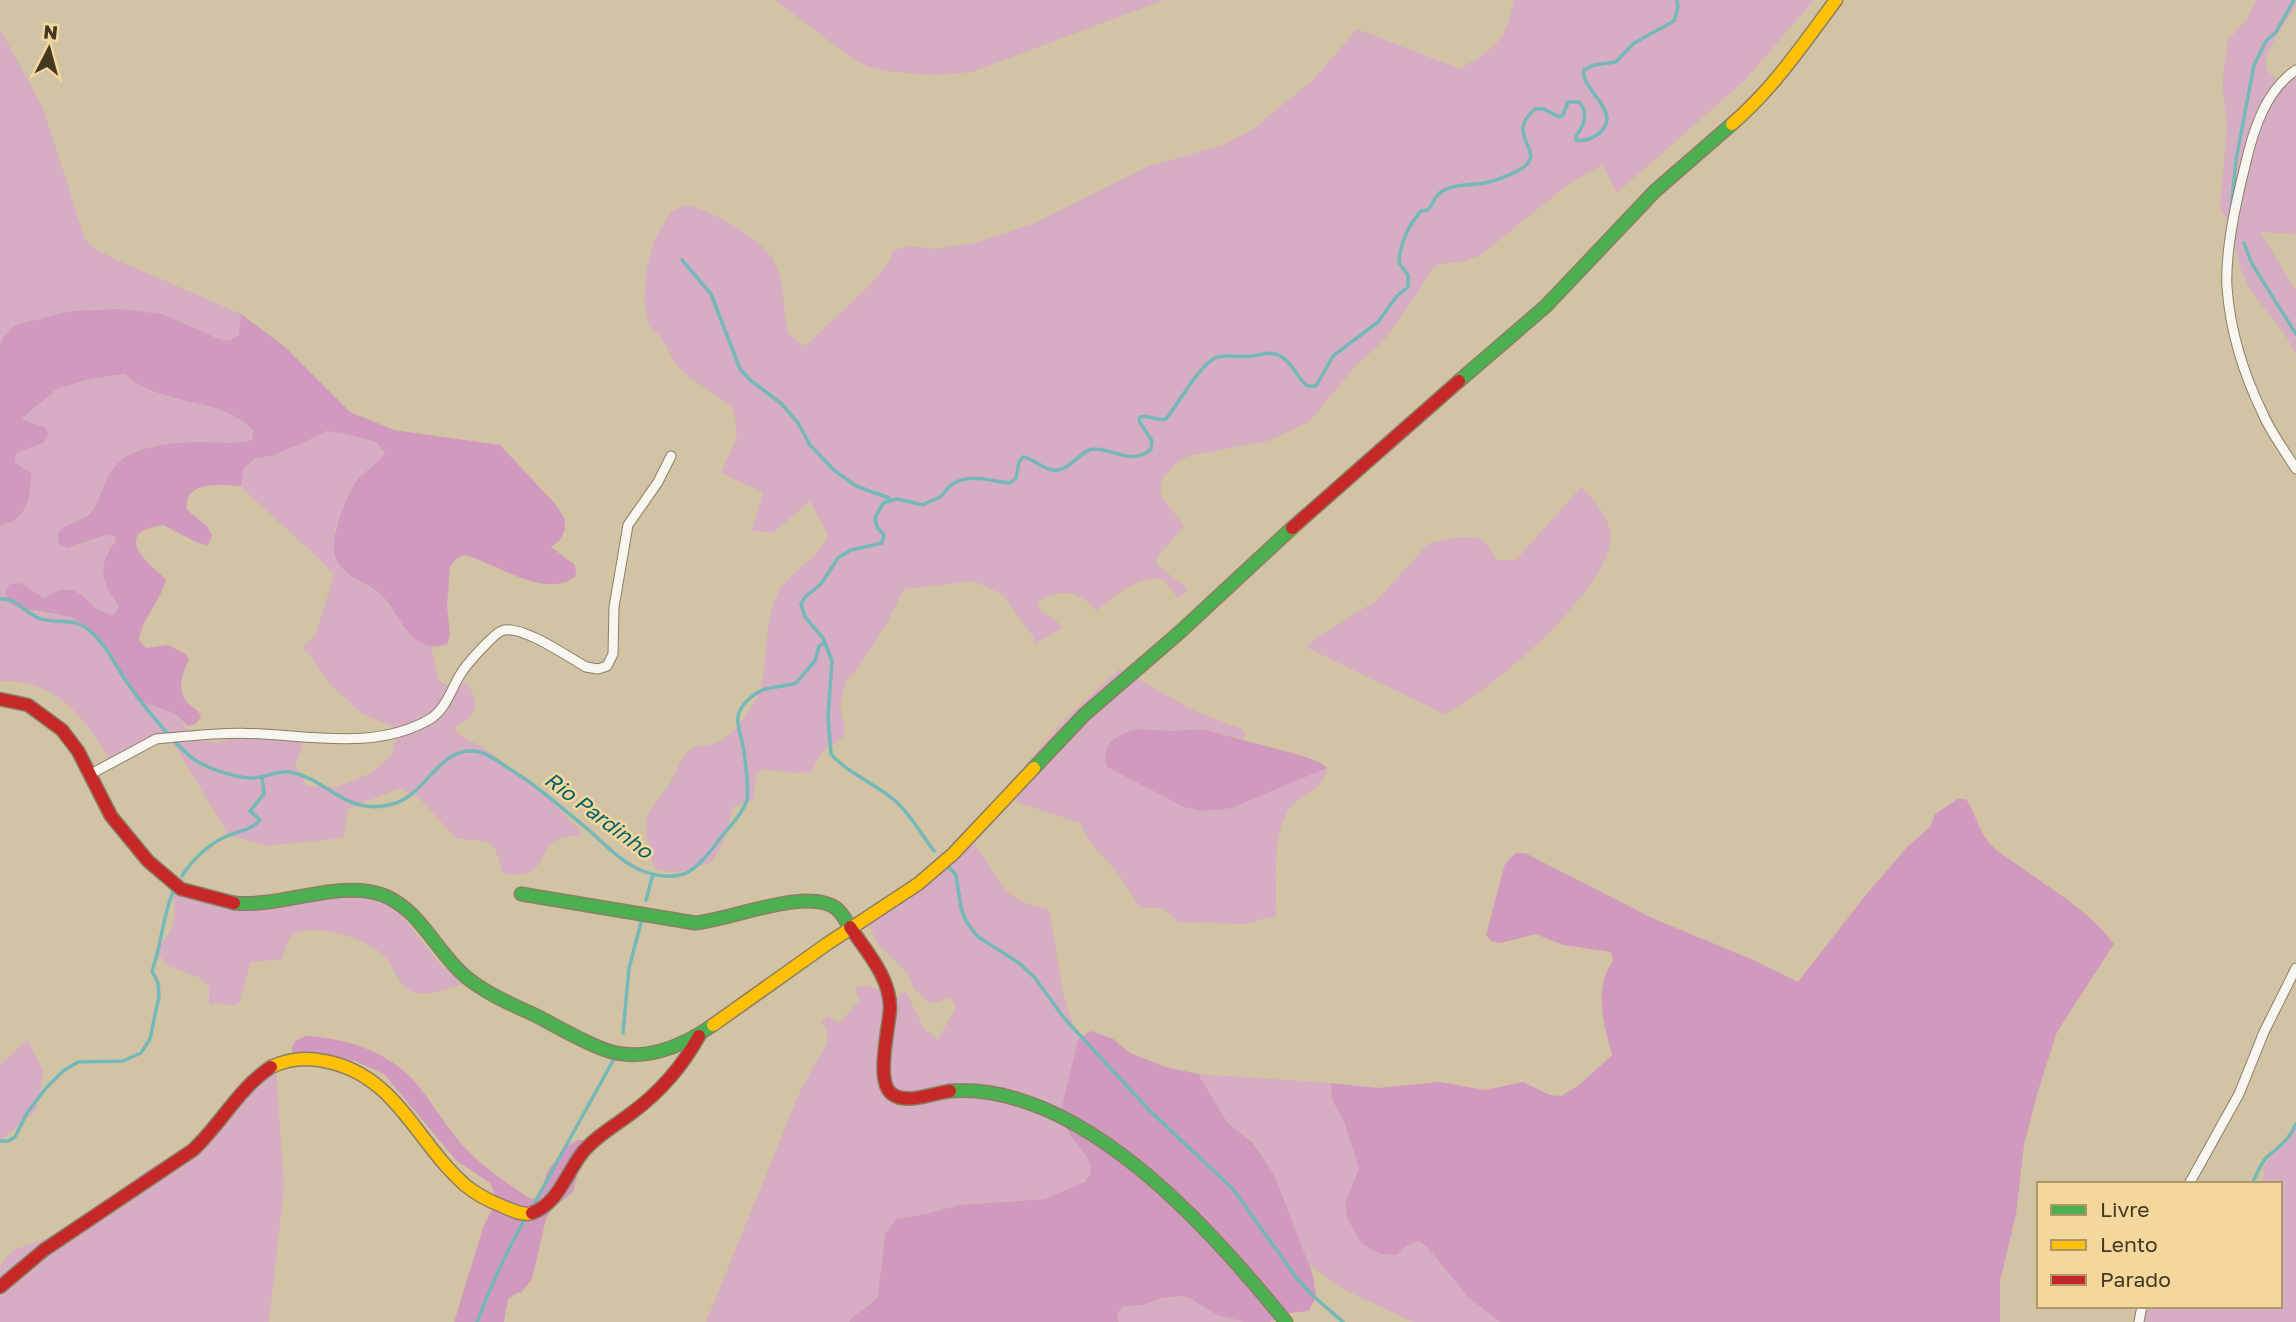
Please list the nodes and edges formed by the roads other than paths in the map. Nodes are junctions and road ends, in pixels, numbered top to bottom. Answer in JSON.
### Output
{"nodes":[{"id":1,"x":1836,"y":0,"type":"edge"},
{"id":2,"x":2296,"y":70,"type":"edge"},
{"id":3,"x":671,"y":456,"type":"dead end"},
{"id":4,"x":2296,"y":469,"type":"edge"},
{"id":5,"x":0,"y":699,"type":"edge"},
{"id":6,"x":89,"y":775,"type":"junction"},
{"id":7,"x":521,"y":894,"type":"dead end"},
{"id":8,"x":851,"y":928,"type":"junction"},
{"id":9,"x":2296,"y":968,"type":"edge"},
{"id":10,"x":699,"y":1035,"type":"junction"},
{"id":11,"x":2190,"y":1182,"type":"edge"},
{"id":12,"x":0,"y":1287,"type":"edge"},
{"id":13,"x":1286,"y":1322,"type":"edge"}],
"edges":[{"from":1,"to":8,"type":"main road"},
{"from":2,"to":4,"type":"street"},
{"from":3,"to":6,"type":"street"},
{"from":5,"to":6,"type":"main road"},
{"from":6,"to":10,"type":"main road"},
{"from":7,"to":8,"type":"main road"},
{"from":8,"to":10,"type":"main road"},
{"from":8,"to":13,"type":"main road"},
{"from":9,"to":11,"type":"street"},
{"from":10,"to":12,"type":"main road"}]}
